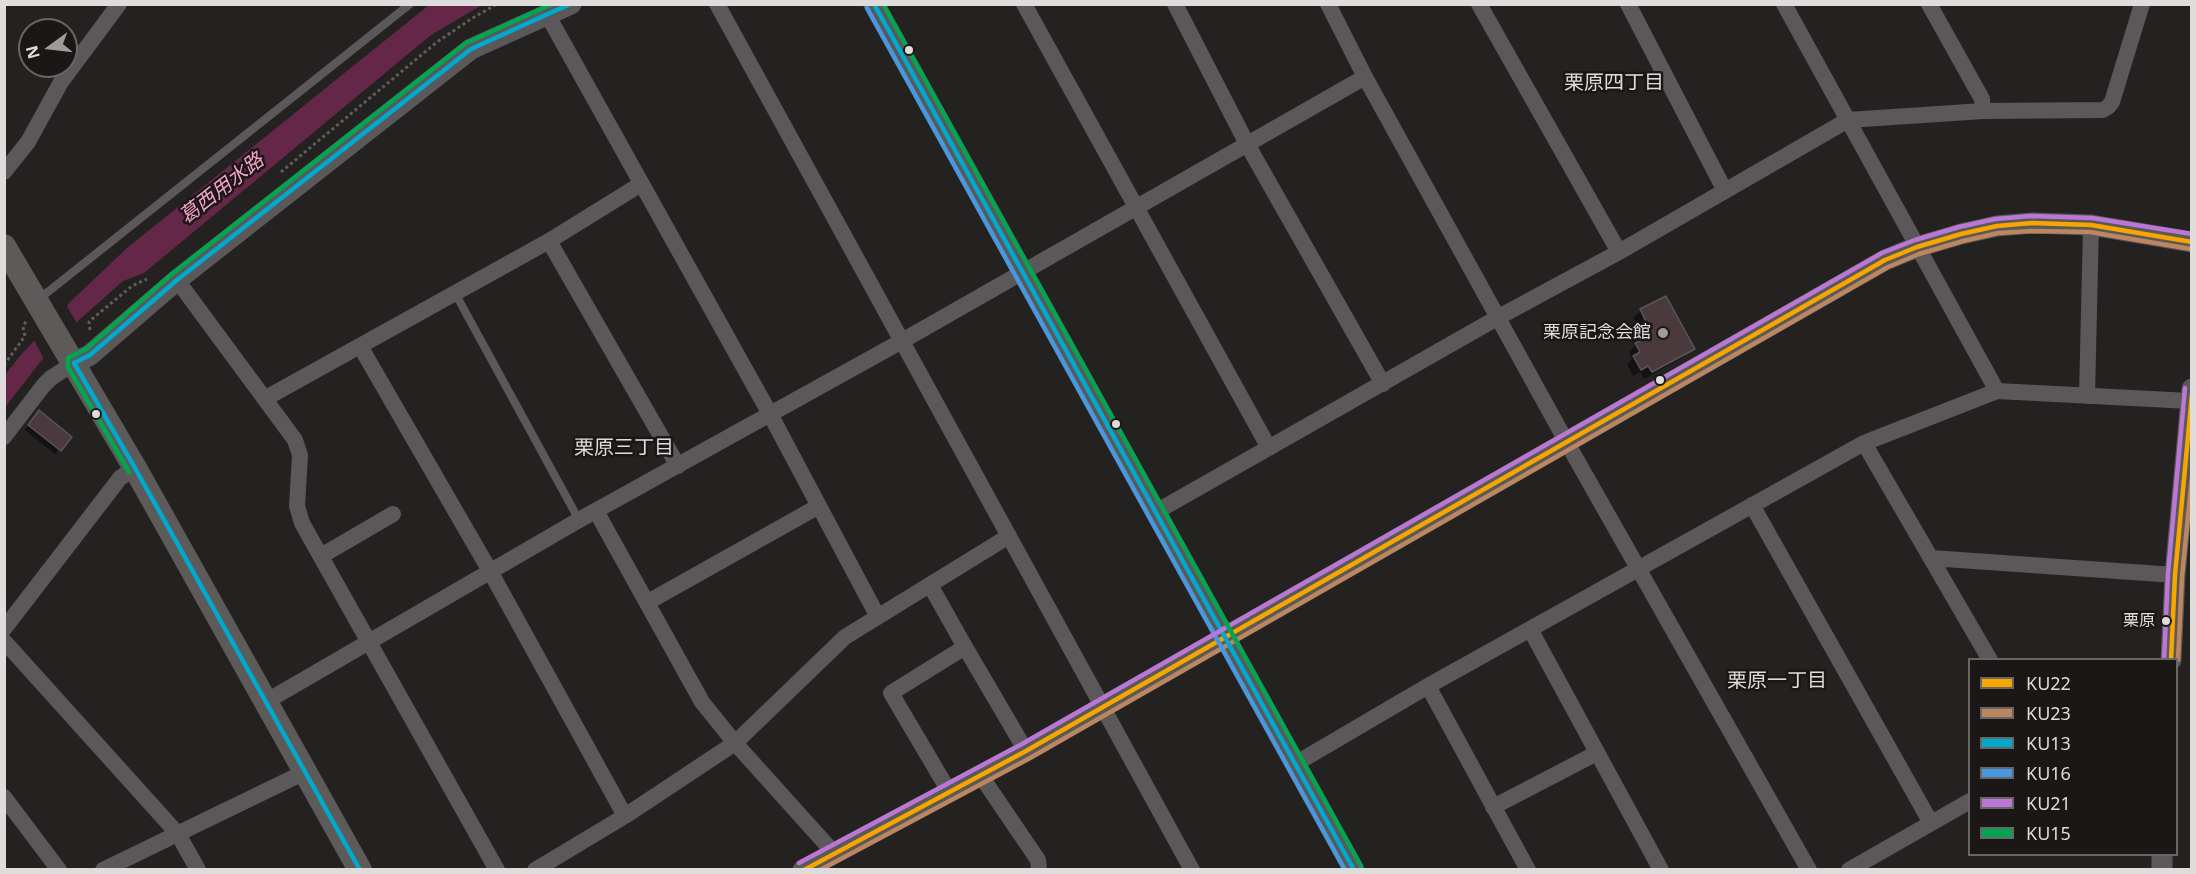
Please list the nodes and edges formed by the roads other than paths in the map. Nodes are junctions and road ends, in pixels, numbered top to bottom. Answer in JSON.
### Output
{"nodes":[{"id":1,"x":410,"y":4,"type":"edge"},
{"id":2,"x":571,"y":4,"type":"edge"},
{"id":3,"x":717,"y":4,"type":"edge"},
{"id":4,"x":874,"y":4,"type":"edge"},
{"id":5,"x":1024,"y":4,"type":"edge"},
{"id":6,"x":1175,"y":4,"type":"edge"},
{"id":7,"x":1328,"y":4,"type":"edge"},
{"id":8,"x":1479,"y":4,"type":"edge"},
{"id":9,"x":1628,"y":4,"type":"edge"},
{"id":10,"x":1784,"y":4,"type":"edge"},
{"id":11,"x":1929,"y":4,"type":"edge"},
{"id":12,"x":2142,"y":4,"type":"edge"},
{"id":13,"x":114,"y":6,"type":"edge"},
{"id":14,"x":547,"y":14,"type":"junction"},
{"id":15,"x":1365,"y":77,"type":"junction"},
{"id":16,"x":1983,"y":111,"type":"junction"},
{"id":17,"x":1848,"y":120,"type":"junction"},
{"id":18,"x":1247,"y":144,"type":"junction"},
{"id":19,"x":4,"y":172,"type":"edge"},
{"id":20,"x":642,"y":184,"type":"junction"},
{"id":21,"x":1725,"y":191,"type":"junction"},
{"id":22,"x":1135,"y":208,"type":"junction"},
{"id":23,"x":2091,"y":225,"type":"junction"},
{"id":24,"x":549,"y":241,"type":"junction"},
{"id":25,"x":2192,"y":242,"type":"edge"},
{"id":26,"x":4,"y":246,"type":"edge"},
{"id":27,"x":1917,"y":247,"type":"junction"},
{"id":28,"x":1619,"y":252,"type":"junction"},
{"id":29,"x":1023,"y":272,"type":"junction"},
{"id":30,"x":177,"y":280,"type":"junction"},
{"id":31,"x":455,"y":293,"type":"junction"},
{"id":32,"x":36,"y":310,"type":"junction"},
{"id":33,"x":1497,"y":318,"type":"junction"},
{"id":34,"x":902,"y":341,"type":"junction"},
{"id":35,"x":360,"y":346,"type":"junction"},
{"id":36,"x":70,"y":356,"type":"junction"},
{"id":37,"x":1383,"y":384,"type":"junction"},
{"id":38,"x":1997,"y":391,"type":"junction"},
{"id":39,"x":2191,"y":395,"type":"edge"},
{"id":40,"x":2087,"y":396,"type":"junction"},
{"id":41,"x":266,"y":398,"type":"junction"},
{"id":42,"x":771,"y":414,"type":"junction"},
{"id":43,"x":4,"y":437,"type":"edge"},
{"id":44,"x":1566,"y":441,"type":"junction"},
{"id":45,"x":1864,"y":442,"type":"junction"},
{"id":46,"x":1269,"y":448,"type":"junction"},
{"id":47,"x":678,"y":466,"type":"junction"},
{"id":48,"x":135,"y":468,"type":"junction"},
{"id":49,"x":1752,"y":505,"type":"junction"},
{"id":50,"x":819,"y":506,"type":"junction"},
{"id":51,"x":596,"y":511,"type":"junction"},
{"id":52,"x":1154,"y":513,"type":"junction"},
{"id":53,"x":393,"y":514,"type":"dead end"},
{"id":54,"x":579,"y":520,"type":"junction"},
{"id":55,"x":1009,"y":536,"type":"junction"},
{"id":56,"x":321,"y":556,"type":"junction"},
{"id":57,"x":1931,"y":558,"type":"junction"},
{"id":58,"x":1638,"y":569,"type":"junction"},
{"id":59,"x":490,"y":571,"type":"junction"},
{"id":60,"x":2175,"y":575,"type":"junction"},
{"id":61,"x":930,"y":585,"type":"junction"},
{"id":62,"x":648,"y":602,"type":"junction"},
{"id":63,"x":878,"y":617,"type":"junction"},
{"id":64,"x":4,"y":629,"type":"edge"},
{"id":65,"x":1530,"y":629,"type":"junction"},
{"id":66,"x":1223,"y":637,"type":"junction"},
{"id":67,"x":4,"y":641,"type":"edge"},
{"id":68,"x":369,"y":641,"type":"junction"},
{"id":69,"x":965,"y":648,"type":"junction"},
{"id":70,"x":1989,"y":658,"type":"edge"},
{"id":71,"x":2171,"y":658,"type":"edge"},
{"id":72,"x":1428,"y":686,"type":"junction"},
{"id":73,"x":267,"y":701,"type":"junction"},
{"id":74,"x":1103,"y":707,"type":"junction"},
{"id":75,"x":735,"y":743,"type":"junction"},
{"id":76,"x":1026,"y":751,"type":"junction"},
{"id":77,"x":1597,"y":753,"type":"junction"},
{"id":78,"x":1295,"y":764,"type":"junction"},
{"id":79,"x":305,"y":772,"type":"junction"},
{"id":80,"x":981,"y":776,"type":"junction"},
{"id":81,"x":950,"y":793,"type":"junction"},
{"id":82,"x":4,"y":797,"type":"edge"},
{"id":83,"x":1968,"y":802,"type":"edge"},
{"id":84,"x":1493,"y":807,"type":"junction"},
{"id":85,"x":625,"y":816,"type":"junction"},
{"id":86,"x":1931,"y":823,"type":"junction"},
{"id":87,"x":178,"y":834,"type":"junction"},
{"id":88,"x":829,"y":860,"type":"edge"},
{"id":89,"x":59,"y":870,"type":"edge"},
{"id":90,"x":103,"y":870,"type":"edge"},
{"id":91,"x":198,"y":870,"type":"edge"},
{"id":92,"x":360,"y":870,"type":"edge"},
{"id":93,"x":497,"y":870,"type":"edge"},
{"id":94,"x":535,"y":870,"type":"edge"},
{"id":95,"x":804,"y":870,"type":"edge"},
{"id":96,"x":1039,"y":870,"type":"edge"},
{"id":97,"x":1192,"y":870,"type":"edge"},
{"id":98,"x":1354,"y":870,"type":"edge"},
{"id":99,"x":1528,"y":870,"type":"edge"},
{"id":100,"x":1660,"y":870,"type":"edge"},
{"id":101,"x":1809,"y":870,"type":"edge"},
{"id":102,"x":1849,"y":870,"type":"edge"}],
"edges":[{"from":1,"to":32,"type":"lane"},
{"from":2,"to":14,"type":"street"},
{"from":3,"to":34,"type":"street"},
{"from":4,"to":29,"type":"street"},
{"from":5,"to":22,"type":"street"},
{"from":6,"to":18,"type":"street"},
{"from":7,"to":15,"type":"street"},
{"from":8,"to":28,"type":"street"},
{"from":9,"to":21,"type":"street"},
{"from":10,"to":17,"type":"street"},
{"from":11,"to":16,"type":"street"},
{"from":12,"to":16,"type":"street"},
{"from":13,"to":19,"type":"street"},
{"from":14,"to":20,"type":"street"},
{"from":14,"to":30,"type":"street"},
{"from":15,"to":18,"type":"street"},
{"from":15,"to":33,"type":"street"},
{"from":16,"to":17,"type":"street"},
{"from":17,"to":21,"type":"street"},
{"from":17,"to":27,"type":"street"},
{"from":18,"to":22,"type":"street"},
{"from":18,"to":37,"type":"street"},
{"from":20,"to":24,"type":"street"},
{"from":20,"to":42,"type":"street"},
{"from":21,"to":28,"type":"street"},
{"from":22,"to":29,"type":"street"},
{"from":22,"to":46,"type":"street"},
{"from":23,"to":25,"type":"street"},
{"from":23,"to":27,"type":"street"},
{"from":23,"to":40,"type":"street"},
{"from":24,"to":31,"type":"street"},
{"from":24,"to":47,"type":"street"},
{"from":26,"to":32,"type":"main road"},
{"from":27,"to":38,"type":"street"},
{"from":27,"to":44,"type":"street"},
{"from":28,"to":33,"type":"street"},
{"from":29,"to":34,"type":"street"},
{"from":29,"to":52,"type":"street"},
{"from":30,"to":36,"type":"street"},
{"from":30,"to":41,"type":"street"},
{"from":31,"to":35,"type":"street"},
{"from":31,"to":54,"type":"lane"},
{"from":32,"to":36,"type":"main road"},
{"from":33,"to":37,"type":"street"},
{"from":33,"to":44,"type":"street"},
{"from":34,"to":42,"type":"street"},
{"from":34,"to":55,"type":"street"},
{"from":35,"to":41,"type":"street"},
{"from":35,"to":59,"type":"street"},
{"from":36,"to":43,"type":"street"},
{"from":36,"to":48,"type":"main road"},
{"from":37,"to":46,"type":"street"},
{"from":38,"to":40,"type":"street"},
{"from":38,"to":45,"type":"street"},
{"from":39,"to":40,"type":"street"},
{"from":39,"to":60,"type":"street"},
{"from":41,"to":56,"type":"street"},
{"from":42,"to":47,"type":"street"},
{"from":42,"to":50,"type":"street"},
{"from":44,"to":58,"type":"street"},
{"from":44,"to":66,"type":"street"},
{"from":45,"to":49,"type":"street"},
{"from":45,"to":57,"type":"street"},
{"from":46,"to":52,"type":"street"},
{"from":47,"to":51,"type":"street"},
{"from":48,"to":64,"type":"street"},
{"from":48,"to":73,"type":"main road"},
{"from":49,"to":58,"type":"street"},
{"from":49,"to":86,"type":"street"},
{"from":50,"to":62,"type":"street"},
{"from":50,"to":63,"type":"street"},
{"from":51,"to":54,"type":"street"},
{"from":51,"to":62,"type":"street"},
{"from":52,"to":66,"type":"street"},
{"from":53,"to":56,"type":"street"},
{"from":54,"to":59,"type":"street"},
{"from":55,"to":61,"type":"street"},
{"from":55,"to":74,"type":"street"},
{"from":56,"to":68,"type":"street"},
{"from":57,"to":60,"type":"street"},
{"from":57,"to":70,"type":"street"},
{"from":58,"to":65,"type":"street"},
{"from":58,"to":101,"type":"street"},
{"from":59,"to":68,"type":"street"},
{"from":59,"to":85,"type":"street"},
{"from":60,"to":71,"type":"street"},
{"from":61,"to":63,"type":"street"},
{"from":61,"to":69,"type":"street"},
{"from":62,"to":75,"type":"street"},
{"from":63,"to":75,"type":"street"},
{"from":65,"to":72,"type":"street"},
{"from":65,"to":77,"type":"street"},
{"from":66,"to":74,"type":"street"},
{"from":66,"to":78,"type":"street"},
{"from":67,"to":87,"type":"street"},
{"from":68,"to":73,"type":"street"},
{"from":68,"to":93,"type":"street"},
{"from":69,"to":76,"type":"street"},
{"from":69,"to":81,"type":"street"},
{"from":72,"to":78,"type":"street"},
{"from":72,"to":84,"type":"street"},
{"from":73,"to":79,"type":"main road"},
{"from":74,"to":76,"type":"street"},
{"from":74,"to":97,"type":"street"},
{"from":75,"to":85,"type":"street"},
{"from":75,"to":88,"type":"street"},
{"from":76,"to":80,"type":"street"},
{"from":77,"to":84,"type":"street"},
{"from":77,"to":100,"type":"street"},
{"from":78,"to":98,"type":"street"},
{"from":79,"to":87,"type":"street"},
{"from":79,"to":92,"type":"main road"},
{"from":80,"to":81,"type":"street"},
{"from":80,"to":96,"type":"street"},
{"from":81,"to":88,"type":"street"},
{"from":82,"to":89,"type":"street"},
{"from":83,"to":86,"type":"street"},
{"from":84,"to":99,"type":"street"},
{"from":85,"to":94,"type":"street"},
{"from":86,"to":102,"type":"street"},
{"from":87,"to":90,"type":"street"},
{"from":87,"to":91,"type":"street"},
{"from":88,"to":95,"type":"street"}]}
